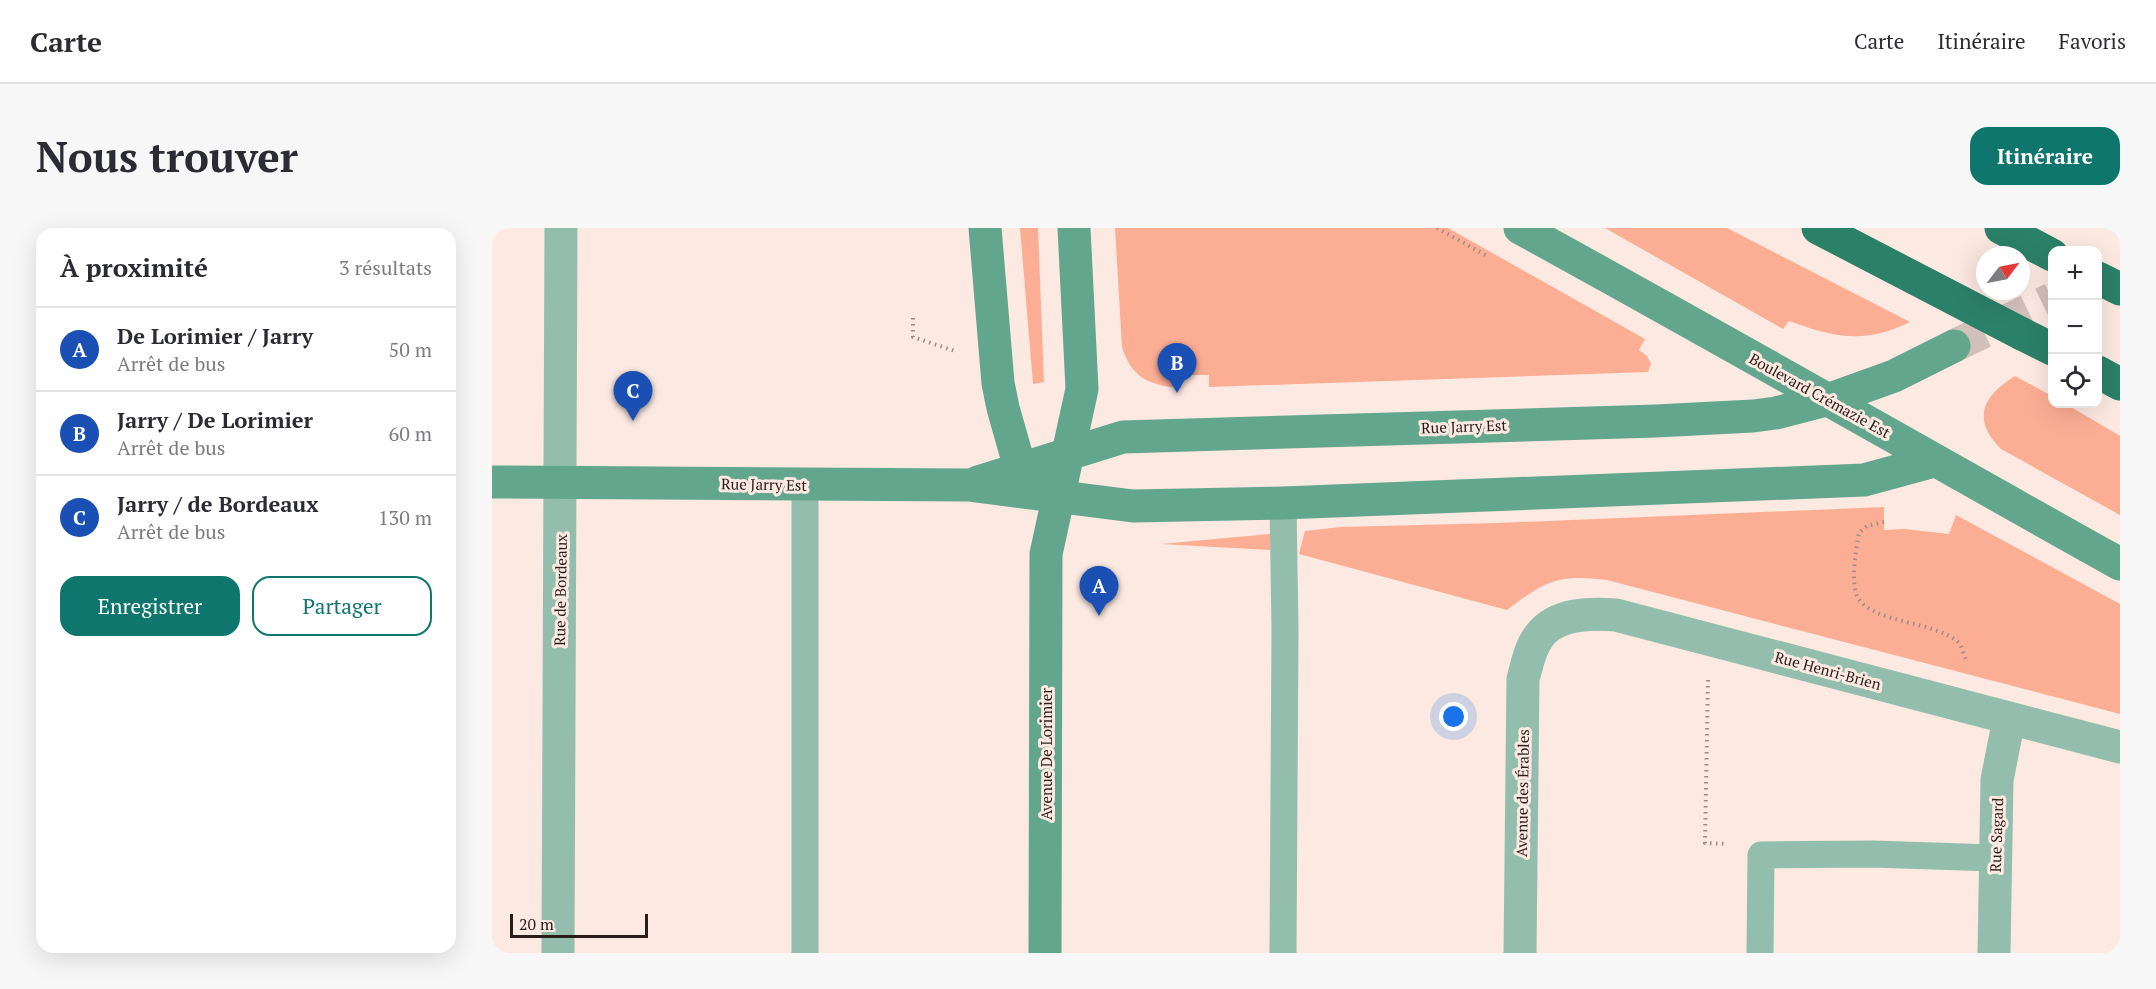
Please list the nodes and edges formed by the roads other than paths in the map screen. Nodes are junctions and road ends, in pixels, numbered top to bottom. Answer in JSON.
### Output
{"nodes":[{"id":1,"x":561,"y":228,"type":"edge"},
{"id":2,"x":986,"y":228,"type":"edge"},
{"id":3,"x":1074,"y":228,"type":"edge"},
{"id":4,"x":1520,"y":228,"type":"edge"},
{"id":5,"x":1818,"y":228,"type":"edge"},
{"id":6,"x":2001,"y":228,"type":"edge"},
{"id":7,"x":2048,"y":253,"type":"edge"},
{"id":8,"x":2102,"y":280,"type":"edge"},
{"id":9,"x":2120,"y":289,"type":"edge"},
{"id":10,"x":1954,"y":346,"type":"tunnel mouth"},
{"id":11,"x":2048,"y":347,"type":"edge"},
{"id":12,"x":2102,"y":375,"type":"edge"},
{"id":13,"x":2120,"y":384,"type":"edge"},
{"id":14,"x":1830,"y":399,"type":"junction"},
{"id":15,"x":1068,"y":455,"type":"junction"},
{"id":16,"x":1934,"y":461,"type":"junction"},
{"id":17,"x":492,"y":482,"type":"edge"},
{"id":18,"x":560,"y":482,"type":"junction"},
{"id":19,"x":805,"y":484,"type":"junction"},
{"id":20,"x":1036,"y":486,"type":"junction"},
{"id":21,"x":1283,"y":503,"type":"junction"},
{"id":22,"x":2120,"y":564,"type":"edge"},
{"id":23,"x":1539,"y":635,"type":"joint"},
{"id":24,"x":2009,"y":719,"type":"junction"},
{"id":25,"x":2120,"y":747,"type":"edge"},
{"id":26,"x":1994,"y":858,"type":"junction"},
{"id":27,"x":558,"y":953,"type":"edge"},
{"id":28,"x":805,"y":953,"type":"edge"},
{"id":29,"x":1045,"y":953,"type":"edge"},
{"id":30,"x":1283,"y":953,"type":"edge"},
{"id":31,"x":1520,"y":953,"type":"edge"},
{"id":32,"x":1760,"y":953,"type":"edge"},
{"id":33,"x":1994,"y":953,"type":"edge"}],
"edges":[{"from":1,"to":18,"type":"street","name":"Rue de Bordeaux"},
{"from":2,"to":20,"type":"main road","name":"Avenue De Lorimier"},
{"from":3,"to":15,"type":"main road","name":"Avenue De Lorimier"},
{"from":4,"to":14,"type":"main road","name":"Boulevard Crémazie Est"},
{"from":5,"to":11,"type":"highway","bridge":true},
{"from":6,"to":7,"type":"highway"},
{"from":8,"to":9,"type":"highway","bridge":true},
{"from":10,"to":14,"type":"main road","name":"Rue Jarry Est"},
{"from":12,"to":13,"type":"highway"},
{"from":14,"to":15,"type":"main road","name":"Rue Jarry Est"},
{"from":14,"to":16,"type":"main road","name":"Boulevard Crémazie Est"},
{"from":15,"to":20,"type":"main road","name":"Avenue De Lorimier"},
{"from":15,"to":20,"type":"main road","name":"Rue Jarry Est"},
{"from":16,"to":21,"type":"main road","name":"Rue Jarry Est"},
{"from":16,"to":22,"type":"main road","name":"Boulevard Crémazie Est"},
{"from":17,"to":18,"type":"main road","name":"Rue Jarry Est"},
{"from":18,"to":19,"type":"main road","name":"Rue Jarry Est"},
{"from":18,"to":27,"type":"street","name":"Rue de Bordeaux"},
{"from":19,"to":20,"type":"main road","name":"Rue Jarry Est"},
{"from":19,"to":28,"type":"lane"},
{"from":20,"to":21,"type":"main road","name":"Rue Jarry Est"},
{"from":20,"to":29,"type":"main road","name":"Avenue De Lorimier"},
{"from":21,"to":30,"type":"lane"},
{"from":23,"to":24,"type":"street","name":"Rue Henri-Brien"},
{"from":23,"to":31,"type":"street","name":"Avenue des Érables"},
{"from":24,"to":25,"type":"street","name":"Rue Henri-Brien"},
{"from":24,"to":26,"type":"street","name":"Rue Sagard"},
{"from":26,"to":32,"type":"lane"},
{"from":26,"to":33,"type":"street","name":"Rue Sagard"}]}
